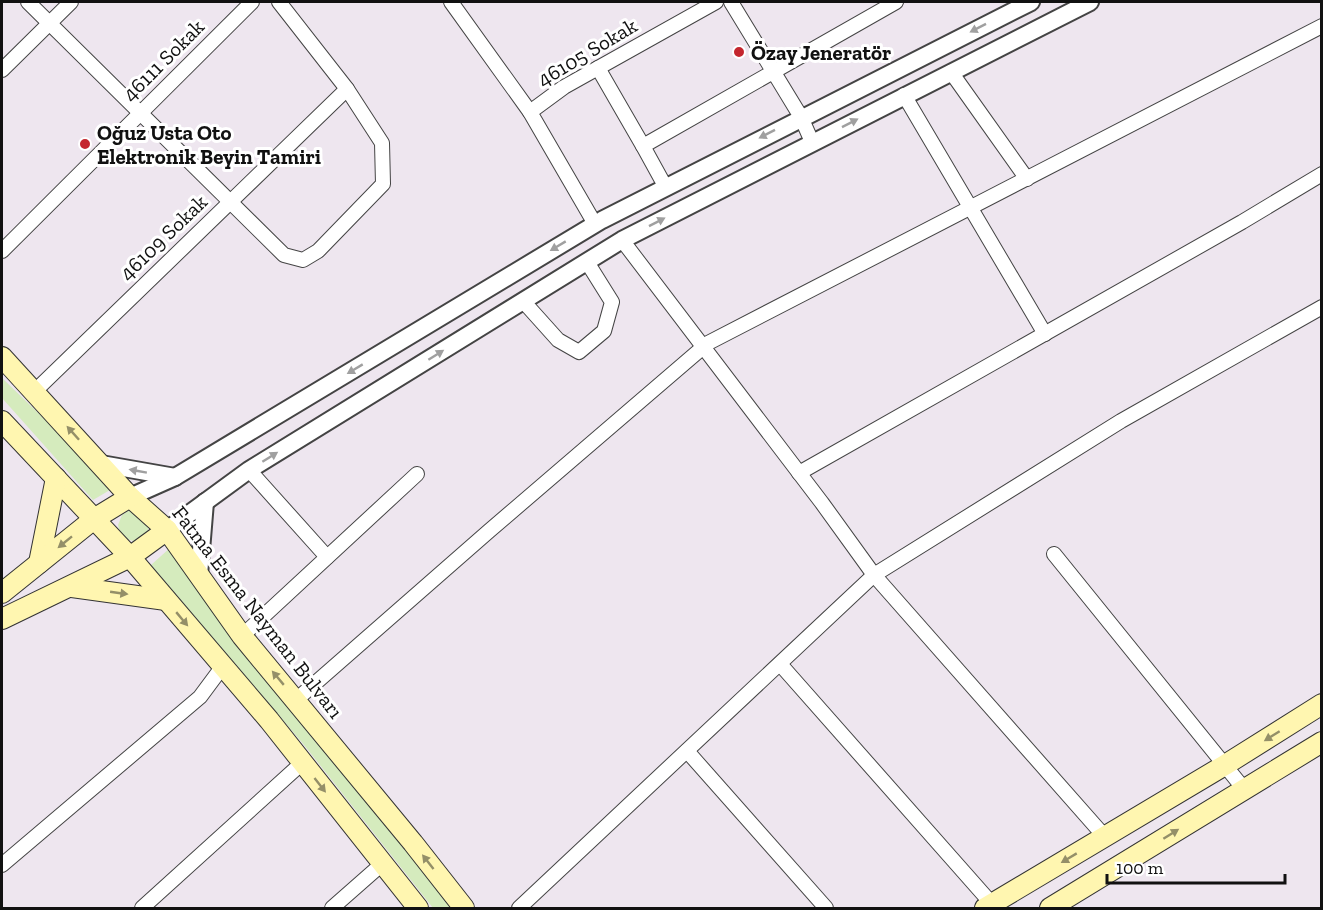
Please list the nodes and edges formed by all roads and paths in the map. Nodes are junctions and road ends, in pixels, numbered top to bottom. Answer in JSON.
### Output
{"nodes":[{"id":1,"x":28,"y":2,"type":"edge"},
{"id":2,"x":70,"y":2,"type":"edge"},
{"id":3,"x":252,"y":2,"type":"edge"},
{"id":4,"x":279,"y":2,"type":"edge"},
{"id":5,"x":451,"y":2,"type":"edge"},
{"id":6,"x":716,"y":2,"type":"edge"},
{"id":7,"x":731,"y":2,"type":"edge"},
{"id":8,"x":896,"y":2,"type":"edge"},
{"id":9,"x":1090,"y":2,"type":"edge"},
{"id":10,"x":1024,"y":3,"type":"edge"},
{"id":11,"x":49,"y":22,"type":"junction"},
{"id":12,"x":1322,"y":26,"type":"edge"},
{"id":13,"x":598,"y":68,"type":"junction"},
{"id":14,"x":2,"y":70,"type":"edge"},
{"id":15,"x":775,"y":72,"type":"junction"},
{"id":16,"x":951,"y":72,"type":"junction"},
{"id":17,"x":347,"y":89,"type":"junction"},
{"id":18,"x":904,"y":95,"type":"junction"},
{"id":19,"x":140,"y":112,"type":"junction"},
{"id":20,"x":530,"y":112,"type":"junction"},
{"id":21,"x":801,"y":117,"type":"junction"},
{"id":22,"x":812,"y":142,"type":"junction"},
{"id":23,"x":643,"y":146,"type":"junction"},
{"id":24,"x":1322,"y":174,"type":"edge"},
{"id":25,"x":1027,"y":179,"type":"junction"},
{"id":26,"x":665,"y":186,"type":"junction"},
{"id":27,"x":230,"y":202,"type":"junction"},
{"id":28,"x":969,"y":207,"type":"junction"},
{"id":29,"x":595,"y":224,"type":"junction"},
{"id":30,"x":622,"y":240,"type":"junction"},
{"id":31,"x":2,"y":251,"type":"edge"},
{"id":32,"x":587,"y":262,"type":"junction"},
{"id":33,"x":523,"y":301,"type":"junction"},
{"id":34,"x":1322,"y":307,"type":"edge"},
{"id":35,"x":1045,"y":334,"type":"junction"},
{"id":36,"x":704,"y":348,"type":"junction"},
{"id":37,"x":2,"y":357,"type":"edge"},
{"id":38,"x":35,"y":391,"type":"junction"},
{"id":39,"x":2,"y":422,"type":"edge"},
{"id":40,"x":100,"y":464,"type":"junction"},
{"id":41,"x":249,"y":470,"type":"junction"},
{"id":42,"x":799,"y":473,"type":"junction"},
{"id":43,"x":417,"y":474,"type":"dead end"},
{"id":44,"x":175,"y":477,"type":"junction"},
{"id":45,"x":56,"y":478,"type":"junction"},
{"id":46,"x":130,"y":497,"type":"junction"},
{"id":47,"x":205,"y":502,"type":"junction"},
{"id":48,"x":94,"y":519,"type":"junction"},
{"id":49,"x":167,"y":530,"type":"junction"},
{"id":50,"x":1054,"y":554,"type":"dead end"},
{"id":51,"x":130,"y":557,"type":"junction"},
{"id":52,"x":327,"y":557,"type":"junction"},
{"id":53,"x":39,"y":563,"type":"junction"},
{"id":54,"x":199,"y":575,"type":"junction"},
{"id":55,"x":874,"y":575,"type":"junction"},
{"id":56,"x":72,"y":586,"type":"junction"},
{"id":57,"x":2,"y":593,"type":"edge"},
{"id":58,"x":166,"y":600,"type":"junction"},
{"id":59,"x":2,"y":619,"type":"edge"},
{"id":60,"x":242,"y":636,"type":"junction"},
{"id":61,"x":780,"y":664,"type":"junction"},
{"id":62,"x":223,"y":666,"type":"junction"},
{"id":63,"x":296,"y":700,"type":"junction"},
{"id":64,"x":1322,"y":704,"type":"edge"},
{"id":65,"x":1322,"y":742,"type":"edge"},
{"id":66,"x":687,"y":752,"type":"junction"},
{"id":67,"x":302,"y":763,"type":"junction"},
{"id":68,"x":1225,"y":765,"type":"junction"},
{"id":69,"x":1244,"y":789,"type":"junction"},
{"id":70,"x":1105,"y":837,"type":"junction"},
{"id":71,"x":382,"y":864,"type":"junction"},
{"id":72,"x":2,"y":865,"type":"edge"},
{"id":73,"x":989,"y":906,"type":"edge"},
{"id":74,"x":142,"y":909,"type":"edge"},
{"id":75,"x":332,"y":909,"type":"edge"},
{"id":76,"x":418,"y":909,"type":"edge"},
{"id":77,"x":464,"y":909,"type":"edge"},
{"id":78,"x":519,"y":909,"type":"edge"},
{"id":79,"x":826,"y":909,"type":"edge"},
{"id":80,"x":1050,"y":909,"type":"edge"}],
"edges":[{"from":1,"to":11,"type":"street"},
{"from":2,"to":11,"type":"street"},
{"from":3,"to":19,"type":"street","name":"46111 Sokak"},
{"from":4,"to":17,"type":"street"},
{"from":5,"to":20,"type":"street"},
{"from":6,"to":13,"type":"street","name":"46105 Sokak"},
{"from":7,"to":15,"type":"street"},
{"from":8,"to":15,"type":"street"},
{"from":9,"to":16,"type":"street"},
{"from":10,"to":21,"type":"street","one_way":true},
{"from":11,"to":14,"type":"street"},
{"from":11,"to":19,"type":"street"},
{"from":12,"to":25,"type":"street"},
{"from":13,"to":20,"type":"street","name":"46105 Sokak"},
{"from":13,"to":23,"type":"street"},
{"from":15,"to":21,"type":"street"},
{"from":15,"to":23,"type":"street"},
{"from":16,"to":18,"type":"street"},
{"from":16,"to":25,"type":"street"},
{"from":17,"to":27,"type":"street","name":"46109 Sokak"},
{"from":17,"to":27,"type":"street"},
{"from":22,"to":18,"type":"street","one_way":true},
{"from":18,"to":28,"type":"street"},
{"from":19,"to":27,"type":"street"},
{"from":19,"to":31,"type":"street","name":"46111 Sokak"},
{"from":20,"to":29,"type":"street","name":"46105 Sokak"},
{"from":21,"to":22,"type":"street"},
{"from":21,"to":26,"type":"street","one_way":true},
{"from":30,"to":22,"type":"street","one_way":true},
{"from":23,"to":26,"type":"street"},
{"from":24,"to":35,"type":"street"},
{"from":25,"to":28,"type":"street"},
{"from":26,"to":29,"type":"street"},
{"from":27,"to":38,"type":"street","name":"46109 Sokak"},
{"from":28,"to":35,"type":"street"},
{"from":28,"to":36,"type":"street"},
{"from":29,"to":44,"type":"street","one_way":true},
{"from":30,"to":32,"type":"street"},
{"from":30,"to":36,"type":"street"},
{"from":32,"to":33,"type":"street"},
{"from":32,"to":33,"type":"street"},
{"from":41,"to":33,"type":"street","one_way":true},
{"from":34,"to":55,"type":"street"},
{"from":35,"to":42,"type":"street"},
{"from":36,"to":42,"type":"street"},
{"from":36,"to":63,"type":"street"},
{"from":37,"to":38,"type":"main road","name":"Fatma Esma Nayman Bulvarı"},
{"from":40,"to":38,"type":"main road","name":"Fatma Esma Nayman Bulvarı","one_way":true},
{"from":39,"to":45,"type":"main road"},
{"from":44,"to":40,"type":"street","one_way":true},
{"from":40,"to":46,"type":"main road","name":"Fatma Esma Nayman Bulvarı"},
{"from":41,"to":47,"type":"street"},
{"from":41,"to":52,"type":"street"},
{"from":42,"to":55,"type":"street"},
{"from":43,"to":52,"type":"street"},
{"from":44,"to":46,"type":"street"},
{"from":45,"to":48,"type":"main road"},
{"from":45,"to":53,"type":"main road"},
{"from":46,"to":48,"type":"main road"},
{"from":46,"to":49,"type":"main road","name":"Fatma Esma Nayman Bulvarı"},
{"from":47,"to":49,"type":"street"},
{"from":47,"to":54,"type":"street"},
{"from":48,"to":51,"type":"main road"},
{"from":48,"to":53,"type":"main road","one_way":true},
{"from":49,"to":51,"type":"main road"},
{"from":49,"to":54,"type":"main road","name":"Fatma Esma Nayman Bulvarı"},
{"from":50,"to":68,"type":"street"},
{"from":51,"to":56,"type":"main road"},
{"from":51,"to":58,"type":"main road"},
{"from":52,"to":60,"type":"street"},
{"from":53,"to":57,"type":"main road"},
{"from":54,"to":60,"type":"main road","name":"Fatma Esma Nayman Bulvarı"},
{"from":55,"to":61,"type":"street"},
{"from":55,"to":70,"type":"street"},
{"from":56,"to":58,"type":"main road","one_way":true},
{"from":56,"to":59,"type":"main road"},
{"from":58,"to":62,"type":"main road","one_way":true},
{"from":63,"to":60,"type":"main road","name":"Fatma Esma Nayman Bulvarı","one_way":true},
{"from":61,"to":66,"type":"street"},
{"from":61,"to":73,"type":"street"},
{"from":62,"to":67,"type":"main road"},
{"from":62,"to":72,"type":"street"},
{"from":77,"to":63,"type":"main road","name":"Fatma Esma Nayman Bulvarı","one_way":true},
{"from":64,"to":68,"type":"main road","one_way":true},
{"from":65,"to":69,"type":"main road"},
{"from":66,"to":78,"type":"street"},
{"from":66,"to":79,"type":"street"},
{"from":67,"to":71,"type":"main road","one_way":true},
{"from":67,"to":74,"type":"street"},
{"from":68,"to":69,"type":"street"},
{"from":68,"to":70,"type":"main road"},
{"from":80,"to":69,"type":"main road","one_way":true},
{"from":70,"to":73,"type":"main road","one_way":true},
{"from":71,"to":75,"type":"street"},
{"from":71,"to":76,"type":"main road"}]}
